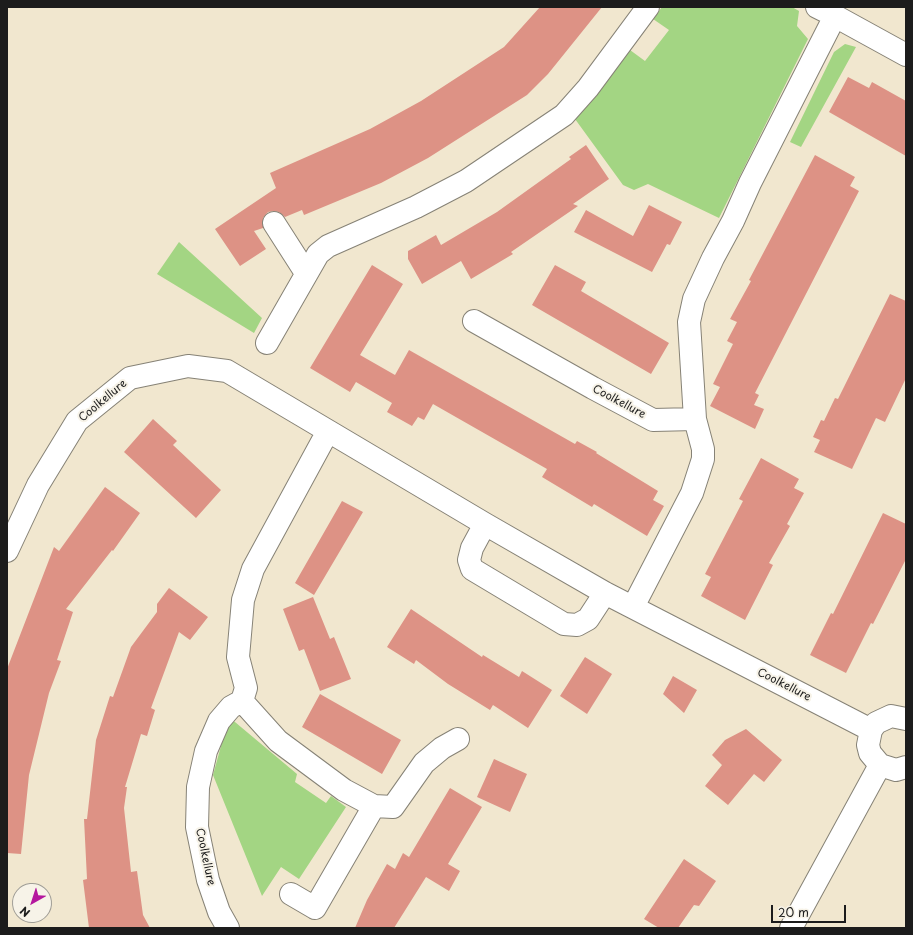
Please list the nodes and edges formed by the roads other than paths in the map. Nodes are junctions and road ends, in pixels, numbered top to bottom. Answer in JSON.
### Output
{"nodes":[{"id":1,"x":648,"y":7,"type":"edge"},
{"id":2,"x":826,"y":11,"type":"edge"},
{"id":3,"x":906,"y":54,"type":"edge"},
{"id":4,"x":274,"y":223,"type":"dead end"},
{"id":5,"x":306,"y":273,"type":"junction"},
{"id":6,"x":474,"y":321,"type":"dead end"},
{"id":7,"x":267,"y":342,"type":"dead end"},
{"id":8,"x":695,"y":419,"type":"junction"},
{"id":9,"x":328,"y":431,"type":"junction"},
{"id":10,"x":485,"y":524,"type":"junction"},
{"id":11,"x":7,"y":551,"type":"edge"},
{"id":12,"x":605,"y":593,"type":"junction"},
{"id":13,"x":633,"y":607,"type":"junction"},
{"id":14,"x":242,"y":701,"type":"junction"},
{"id":15,"x":906,"y":718,"type":"edge"},
{"id":16,"x":872,"y":730,"type":"junction"},
{"id":17,"x":458,"y":739,"type":"dead end"},
{"id":18,"x":880,"y":766,"type":"junction"},
{"id":19,"x":906,"y":767,"type":"edge"},
{"id":20,"x":374,"y":806,"type":"junction"},
{"id":21,"x":291,"y":894,"type":"dead end"},
{"id":22,"x":228,"y":928,"type":"edge"},
{"id":23,"x":791,"y":928,"type":"edge"}],
"edges":[{"from":1,"to":5,"type":"street"},
{"from":2,"to":3,"type":"street"},
{"from":2,"to":8,"type":"street"},
{"from":4,"to":5,"type":"street"},
{"from":5,"to":7,"type":"street"},
{"from":6,"to":8,"type":"street","name":"Coolkellure"},
{"from":8,"to":13,"type":"street"},
{"from":9,"to":10,"type":"street","name":"Coolkellure"},
{"from":9,"to":11,"type":"street","name":"Coolkellure"},
{"from":9,"to":14,"type":"street"},
{"from":10,"to":12,"type":"street","name":"Coolkellure"},
{"from":10,"to":12,"type":"street"},
{"from":12,"to":13,"type":"street","name":"Coolkellure"},
{"from":13,"to":16,"type":"street","name":"Coolkellure"},
{"from":14,"to":20,"type":"street"},
{"from":14,"to":22,"type":"street","name":"Coolkellure"},
{"from":15,"to":16,"type":"street"},
{"from":16,"to":18,"type":"street"},
{"from":17,"to":20,"type":"street"},
{"from":18,"to":19,"type":"street"},
{"from":18,"to":23,"type":"street"},
{"from":20,"to":21,"type":"street"}]}
